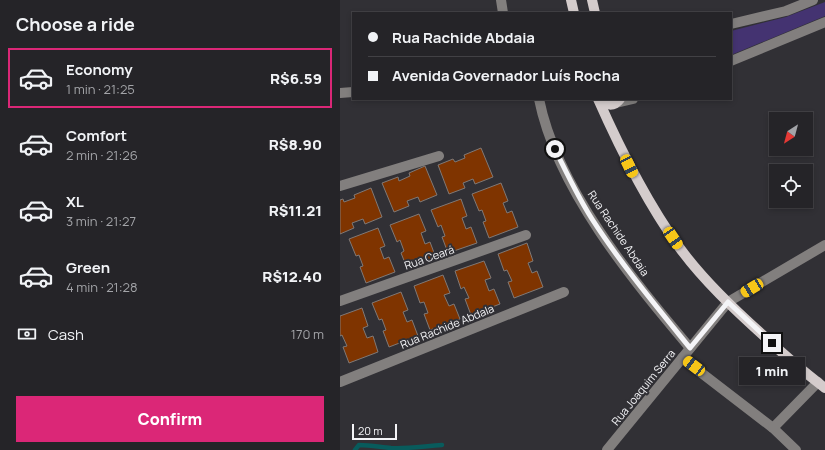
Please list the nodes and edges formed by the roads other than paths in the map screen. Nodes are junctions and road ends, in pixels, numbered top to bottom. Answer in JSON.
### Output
{"nodes":[{"id":1,"x":500,"y":0,"type":"edge"},
{"id":2,"x":571,"y":0,"type":"edge"},
{"id":3,"x":592,"y":0,"type":"edge"},
{"id":4,"x":813,"y":0,"type":"edge"},
{"id":5,"x":503,"y":12,"type":"edge"},
{"id":6,"x":574,"y":12,"type":"edge"},
{"id":7,"x":595,"y":12,"type":"edge"},
{"id":8,"x":825,"y":22,"type":"edge"},
{"id":9,"x":732,"y":24,"type":"edge"},
{"id":10,"x":732,"y":61,"type":"edge"},
{"id":11,"x":352,"y":92,"type":"edge"},
{"id":12,"x":340,"y":93,"type":"edge"},
{"id":13,"x":539,"y":100,"type":"edge"},
{"id":14,"x":599,"y":100,"type":"edge"},
{"id":15,"x":600,"y":100,"type":"edge"},
{"id":16,"x":627,"y":100,"type":"edge"},
{"id":17,"x":616,"y":102,"type":"edge"},
{"id":18,"x":610,"y":125,"type":"junction"},
{"id":19,"x":439,"y":156,"type":"dead end"},
{"id":20,"x":340,"y":186,"type":"edge"},
{"id":21,"x":526,"y":235,"type":"dead end"},
{"id":22,"x":825,"y":245,"type":"edge"},
{"id":23,"x":564,"y":292,"type":"dead end"},
{"id":24,"x":340,"y":301,"type":"edge"},
{"id":25,"x":728,"y":302,"type":"junction"},
{"id":26,"x":690,"y":348,"type":"junction"},
{"id":27,"x":682,"y":358,"type":"junction"},
{"id":28,"x":340,"y":382,"type":"edge"},
{"id":29,"x":821,"y":385,"type":"edge"},
{"id":30,"x":773,"y":428,"type":"junction"},
{"id":31,"x":607,"y":450,"type":"edge"},
{"id":32,"x":796,"y":450,"type":"edge"}],
"edges":[{"from":1,"to":5,"type":"street"},
{"from":2,"to":6,"type":"main road"},
{"from":3,"to":7,"type":"main road"},
{"from":4,"to":9,"type":"street"},
{"from":8,"to":10,"type":"street"},
{"from":11,"to":12,"type":"street"},
{"from":13,"to":26,"type":"street","name":"Rua Rachide Abdaia"},
{"from":14,"to":18,"type":"main road"},
{"from":15,"to":17,"type":"main road"},
{"from":16,"to":17,"type":"street"},
{"from":17,"to":18,"type":"main road"},
{"from":18,"to":25,"type":"main road"},
{"from":19,"to":20,"type":"street"},
{"from":21,"to":24,"type":"street","name":"Rua Ceará"},
{"from":22,"to":25,"type":"street"},
{"from":23,"to":28,"type":"street","name":"Rua Rachide Abdala"},
{"from":25,"to":26,"type":"street","name":"Rua Joaquim Serra"},
{"from":25,"to":29,"type":"main road"},
{"from":26,"to":27,"type":"street","name":"Rua Joaquim Serra"},
{"from":27,"to":30,"type":"street"},
{"from":27,"to":31,"type":"street","name":"Rua Joaquim Serra"},
{"from":29,"to":30,"type":"street"},
{"from":30,"to":32,"type":"street"}]}
